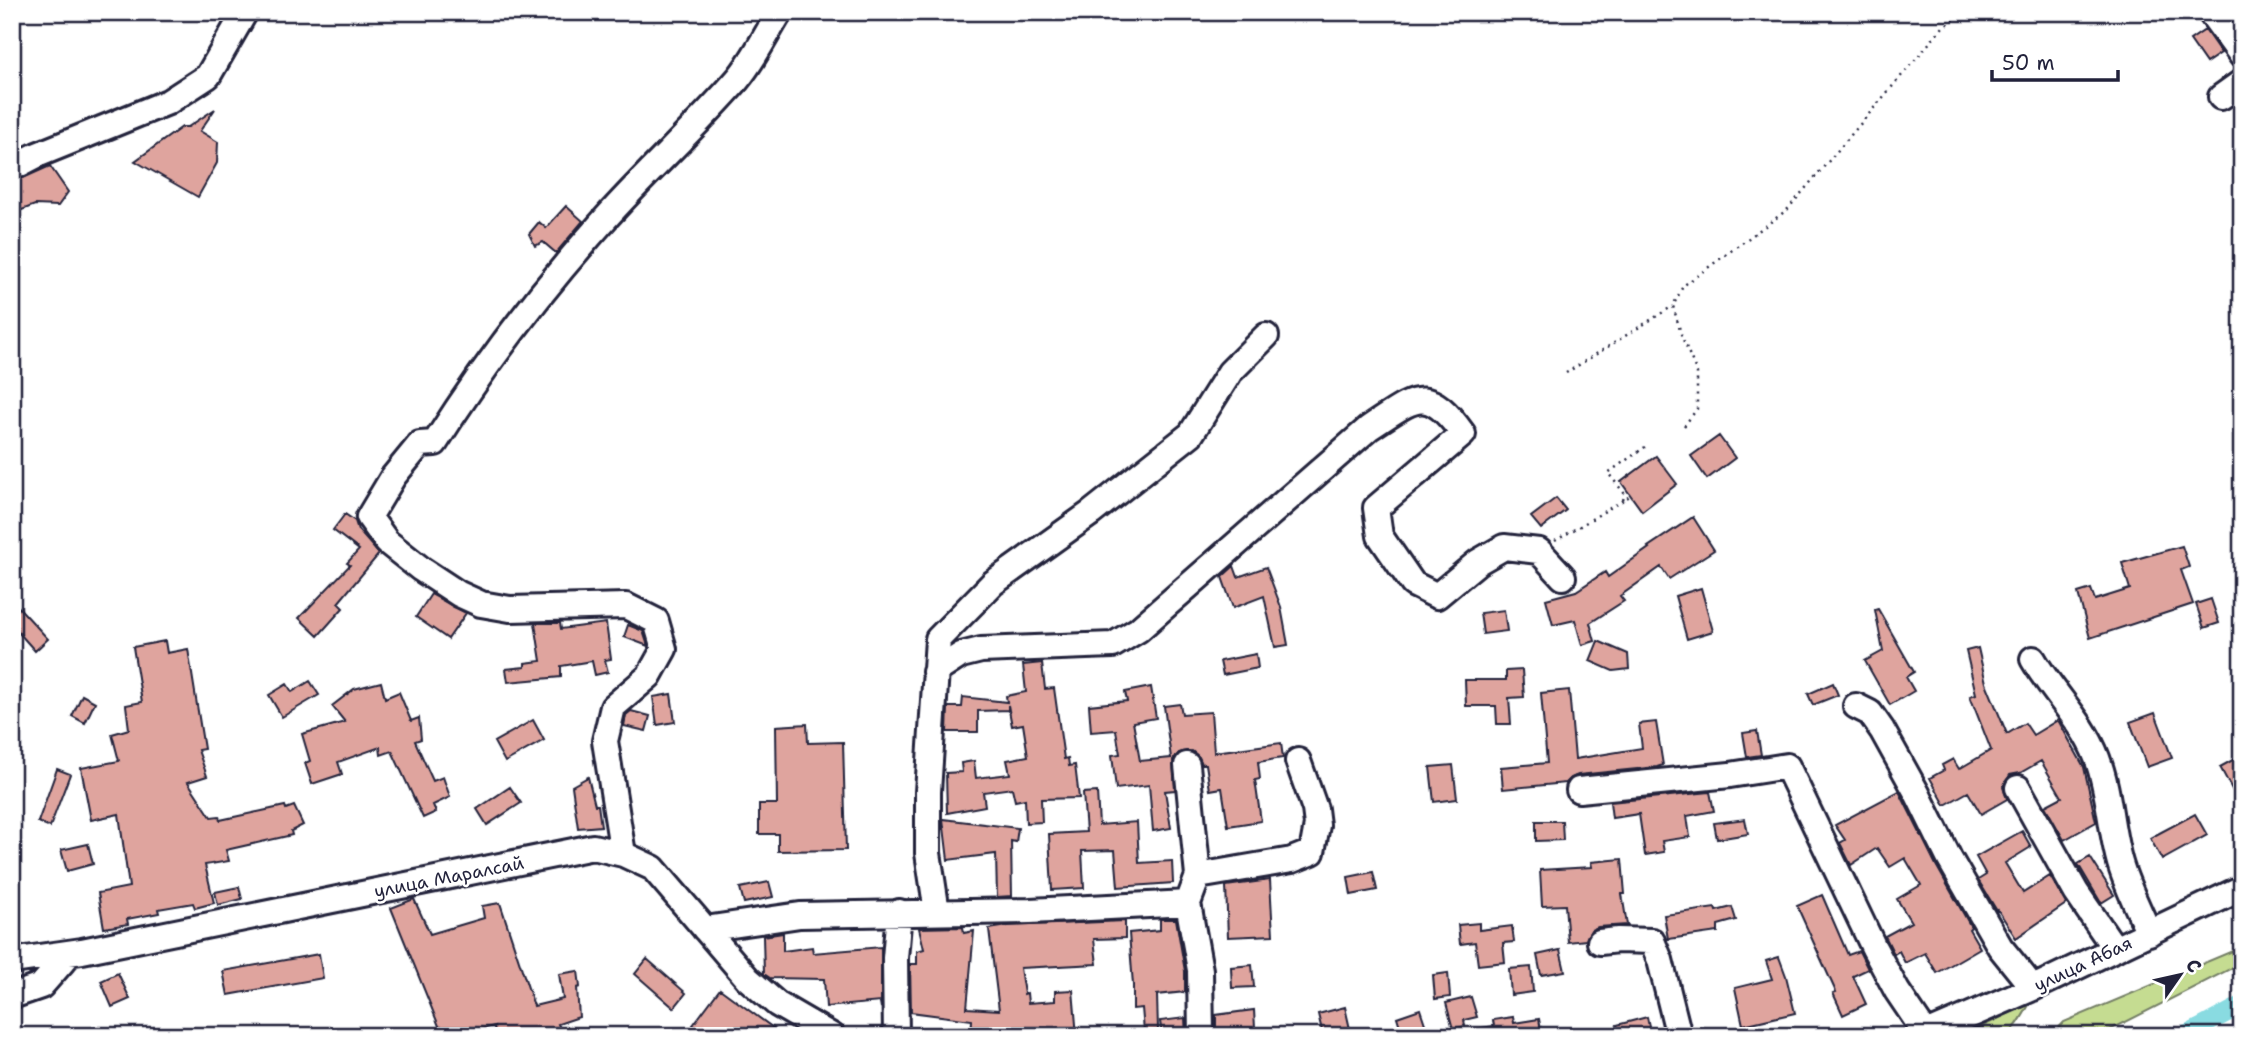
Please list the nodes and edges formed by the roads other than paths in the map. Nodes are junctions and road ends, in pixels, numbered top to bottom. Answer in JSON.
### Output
{"nodes":[{"id":1,"x":245,"y":12,"type":"edge"},
{"id":2,"x":780,"y":12,"type":"edge"},
{"id":3,"x":2210,"y":12,"type":"edge"},
{"id":4,"x":2242,"y":56,"type":"edge"},
{"id":5,"x":2242,"y":82,"type":"edge"},
{"id":6,"x":2221,"y":97,"type":"dead end"},
{"id":7,"x":12,"y":168,"type":"edge"},
{"id":8,"x":1266,"y":335,"type":"dead end"},
{"id":9,"x":1563,"y":577,"type":"dead end"},
{"id":10,"x":2033,"y":659,"type":"dead end"},
{"id":11,"x":935,"y":672,"type":"junction"},
{"id":12,"x":1856,"y":706,"type":"dead end"},
{"id":13,"x":1298,"y":761,"type":"dead end"},
{"id":14,"x":1187,"y":765,"type":"dead end"},
{"id":15,"x":2018,"y":788,"type":"dead end"},
{"id":16,"x":1579,"y":790,"type":"dead end"},
{"id":17,"x":623,"y":854,"type":"junction"},
{"id":18,"x":1198,"y":876,"type":"junction"},
{"id":19,"x":2242,"y":888,"type":"edge"},
{"id":20,"x":1188,"y":903,"type":"junction"},
{"id":21,"x":899,"y":912,"type":"junction"},
{"id":22,"x":937,"y":912,"type":"junction"},
{"id":23,"x":705,"y":929,"type":"junction"},
{"id":24,"x":2149,"y":933,"type":"junction"},
{"id":25,"x":1600,"y":942,"type":"dead end"},
{"id":26,"x":2115,"y":949,"type":"junction"},
{"id":27,"x":70,"y":953,"type":"junction"},
{"id":28,"x":12,"y":961,"type":"edge"},
{"id":29,"x":2033,"y":988,"type":"junction"},
{"id":30,"x":12,"y":996,"type":"edge"},
{"id":31,"x":826,"y":1033,"type":"edge"},
{"id":32,"x":1924,"y":1035,"type":"edge"},
{"id":33,"x":896,"y":1036,"type":"edge"},
{"id":34,"x":1201,"y":1036,"type":"edge"},
{"id":35,"x":1679,"y":1036,"type":"edge"}],
"edges":[{"from":1,"to":7,"type":"street"},
{"from":2,"to":17,"type":"street"},
{"from":3,"to":4,"type":"street"},
{"from":5,"to":6,"type":"street"},
{"from":8,"to":11,"type":"street"},
{"from":9,"to":11,"type":"street"},
{"from":10,"to":24,"type":"street"},
{"from":11,"to":22,"type":"street"},
{"from":12,"to":29,"type":"street"},
{"from":13,"to":18,"type":"street"},
{"from":14,"to":18,"type":"street"},
{"from":15,"to":26,"type":"street"},
{"from":16,"to":32,"type":"street"},
{"from":17,"to":23,"type":"street","name":"улица Маралсай"},
{"from":17,"to":27,"type":"street","name":"улица Маралсай"},
{"from":18,"to":20,"type":"street"},
{"from":19,"to":24,"type":"street","name":"улица Абая"},
{"from":20,"to":22,"type":"street"},
{"from":20,"to":34,"type":"street"},
{"from":21,"to":22,"type":"street"},
{"from":21,"to":23,"type":"street"},
{"from":21,"to":33,"type":"street"},
{"from":23,"to":31,"type":"street","name":"улица Маралсай"},
{"from":24,"to":26,"type":"street","name":"улица Абая"},
{"from":25,"to":35,"type":"street"},
{"from":26,"to":29,"type":"street","name":"улица Абая"},
{"from":27,"to":28,"type":"street","name":"улица Маралсай"},
{"from":27,"to":30,"type":"street"},
{"from":29,"to":32,"type":"street","name":"улица Абая"}]}
